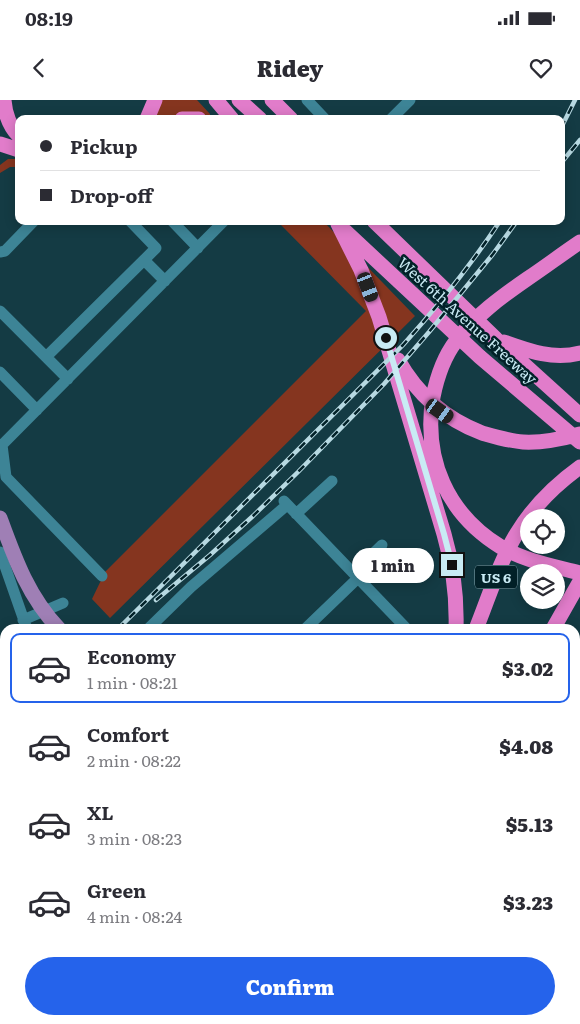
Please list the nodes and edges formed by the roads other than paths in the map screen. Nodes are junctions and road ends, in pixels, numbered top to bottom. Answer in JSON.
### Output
{"nodes":[{"id":1,"x":3,"y":100,"type":"edge"},
{"id":2,"x":155,"y":100,"type":"edge"},
{"id":3,"x":216,"y":100,"type":"edge"},
{"id":4,"x":239,"y":100,"type":"edge"},
{"id":5,"x":255,"y":100,"type":"edge"},
{"id":6,"x":272,"y":100,"type":"edge"},
{"id":7,"x":307,"y":100,"type":"edge"},
{"id":8,"x":410,"y":100,"type":"edge"},
{"id":9,"x":0,"y":107,"type":"edge"},
{"id":10,"x":148,"y":115,"type":"edge"},
{"id":11,"x":229,"y":115,"type":"edge"},
{"id":12,"x":256,"y":115,"type":"edge"},
{"id":13,"x":267,"y":115,"type":"edge"},
{"id":14,"x":287,"y":115,"type":"edge"},
{"id":15,"x":321,"y":115,"type":"edge"},
{"id":16,"x":395,"y":115,"type":"edge"},
{"id":17,"x":15,"y":131,"type":"edge"},
{"id":18,"x":0,"y":137,"type":"edge"},
{"id":19,"x":15,"y":141,"type":"edge"},
{"id":20,"x":0,"y":144,"type":"edge"},
{"id":21,"x":15,"y":150,"type":"edge"},
{"id":22,"x":15,"y":153,"type":"edge"},
{"id":23,"x":0,"y":158,"type":"edge"},
{"id":24,"x":30,"y":225,"type":"edge"},
{"id":25,"x":134,"y":225,"type":"edge"},
{"id":26,"x":176,"y":225,"type":"edge"},
{"id":27,"x":217,"y":225,"type":"edge"},
{"id":28,"x":338,"y":225,"type":"edge"},
{"id":29,"x":339,"y":225,"type":"edge"},
{"id":30,"x":378,"y":225,"type":"edge"},
{"id":31,"x":580,"y":242,"type":"edge"},
{"id":32,"x":198,"y":248,"type":"junction"},
{"id":33,"x":0,"y":252,"type":"edge"},
{"id":34,"x":144,"y":260,"type":"junction"},
{"id":35,"x":165,"y":281,"type":"junction"},
{"id":36,"x":0,"y":311,"type":"edge"},
{"id":37,"x":383,"y":329,"type":"junction"},
{"id":38,"x":496,"y":339,"type":"junction"},
{"id":39,"x":580,"y":354,"type":"edge"},
{"id":40,"x":46,"y":357,"type":"junction"},
{"id":41,"x":0,"y":372,"type":"edge"},
{"id":42,"x":68,"y":379,"type":"junction"},
{"id":43,"x":37,"y":410,"type":"junction"},
{"id":44,"x":580,"y":415,"type":"edge"},
{"id":45,"x":580,"y":434,"type":"edge"},
{"id":46,"x":580,"y":442,"type":"edge"},
{"id":47,"x":580,"y":467,"type":"edge"},
{"id":48,"x":332,"y":480,"type":"dead end"},
{"id":49,"x":296,"y":514,"type":"junction"},
{"id":50,"x":0,"y":518,"type":"edge"},
{"id":51,"x":382,"y":545,"type":"dead end"},
{"id":52,"x":0,"y":552,"type":"edge"},
{"id":53,"x":355,"y":575,"type":"junction"},
{"id":54,"x":102,"y":576,"type":"dead end"},
{"id":55,"x":580,"y":579,"type":"edge"},
{"id":56,"x":63,"y":603,"type":"dead end"},
{"id":57,"x":25,"y":624,"type":"edge"},
{"id":58,"x":55,"y":624,"type":"edge"},
{"id":59,"x":153,"y":624,"type":"edge"},
{"id":60,"x":310,"y":624,"type":"edge"},
{"id":61,"x":402,"y":624,"type":"edge"},
{"id":62,"x":456,"y":624,"type":"edge"},
{"id":63,"x":478,"y":624,"type":"edge"},
{"id":64,"x":556,"y":624,"type":"edge"},
{"id":65,"x":562,"y":624,"type":"edge"}],
"edges":[{"from":1,"to":9,"type":"street"},
{"from":1,"to":17,"type":"highway"},
{"from":2,"to":10,"type":"highway"},
{"from":3,"to":11,"type":"highway"},
{"from":4,"to":12,"type":"highway"},
{"from":5,"to":13,"type":"highway"},
{"from":6,"to":14,"type":"highway"},
{"from":7,"to":15,"type":"street"},
{"from":8,"to":16,"type":"street"},
{"from":18,"to":19,"type":"highway"},
{"from":20,"to":21,"type":"highway"},
{"from":22,"to":23,"type":"highway"},
{"from":24,"to":33,"type":"street"},
{"from":25,"to":34,"type":"street"},
{"from":26,"to":32,"type":"street"},
{"from":27,"to":32,"type":"street"},
{"from":28,"to":37,"type":"highway"},
{"from":29,"to":46,"type":"highway","name":"West 6th Avenue Freeway"},
{"from":30,"to":38,"type":"highway","name":"West 6th Avenue Freeway"},
{"from":31,"to":55,"type":"highway"},
{"from":32,"to":35,"type":"street"},
{"from":34,"to":35,"type":"street"},
{"from":34,"to":40,"type":"street"},
{"from":35,"to":42,"type":"street"},
{"from":36,"to":40,"type":"street"},
{"from":37,"to":45,"type":"highway"},
{"from":37,"to":62,"type":"highway"},
{"from":38,"to":39,"type":"highway"},
{"from":38,"to":44,"type":"highway","name":"West 6th Avenue Freeway"},
{"from":40,"to":42,"type":"street"},
{"from":41,"to":43,"type":"street"},
{"from":42,"to":43,"type":"street"},
{"from":43,"to":54,"type":"street"},
{"from":47,"to":63,"type":"highway","number":"US 6"},
{"from":48,"to":49,"type":"street"},
{"from":49,"to":53,"type":"street"},
{"from":49,"to":59,"type":"street"},
{"from":50,"to":58,"type":"main road"},
{"from":51,"to":53,"type":"street"},
{"from":52,"to":57,"type":"street"},
{"from":53,"to":60,"type":"street"},
{"from":53,"to":61,"type":"street"},
{"from":55,"to":64,"type":"highway"},
{"from":55,"to":65,"type":"highway"},
{"from":56,"to":57,"type":"street"}]}
